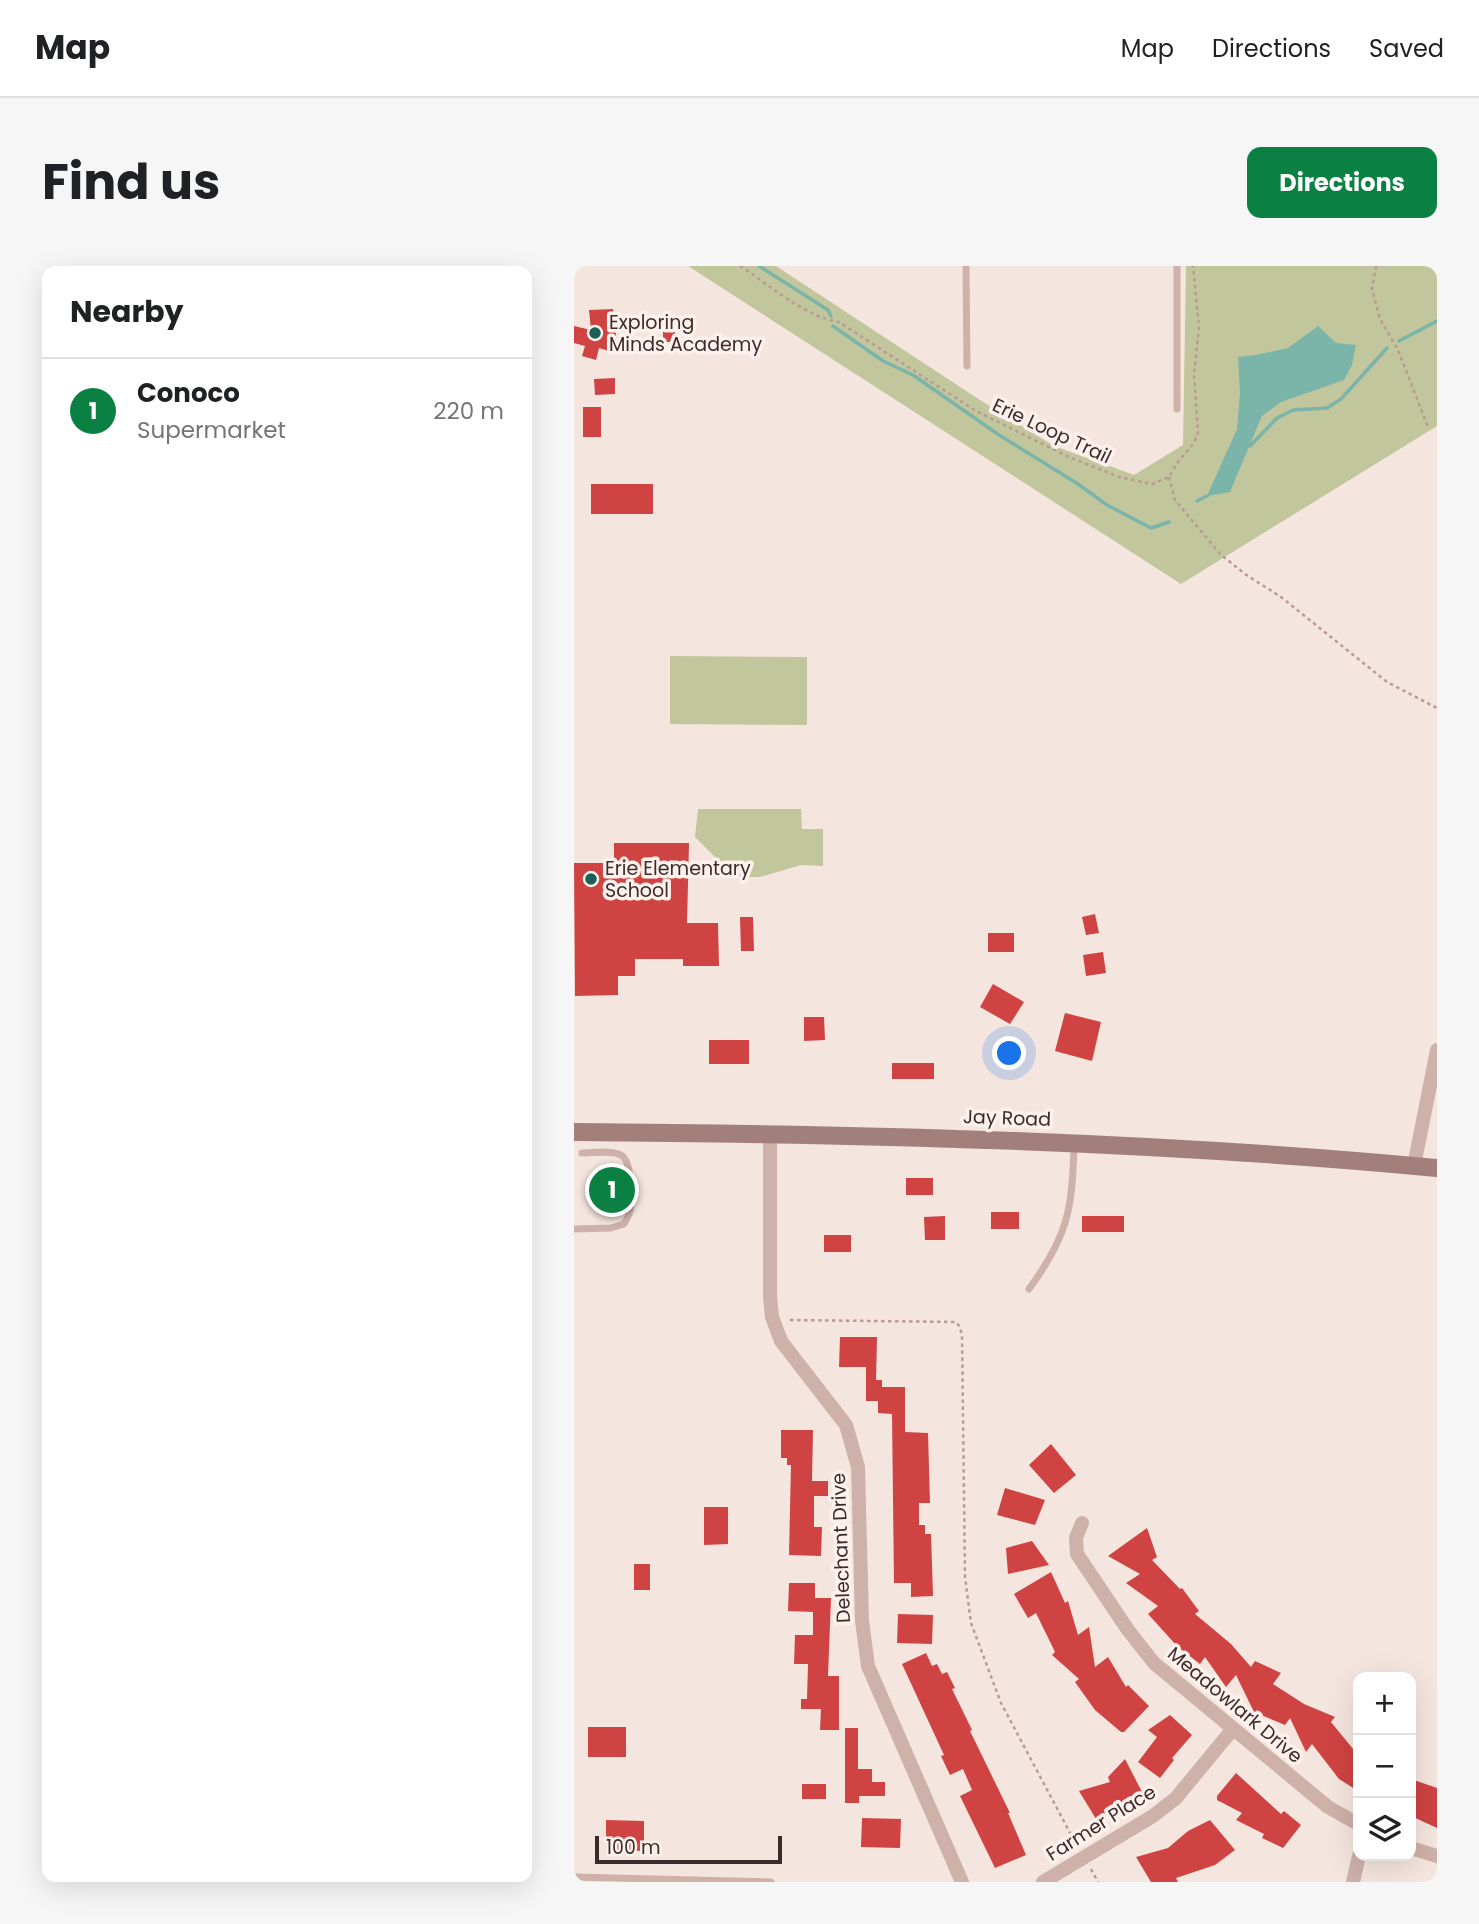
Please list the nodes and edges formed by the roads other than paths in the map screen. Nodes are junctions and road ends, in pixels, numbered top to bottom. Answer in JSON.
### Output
{"nodes":[{"id":1,"x":965,"y":266,"type":"edge"},
{"id":2,"x":1177,"y":266,"type":"edge"},
{"id":3,"x":967,"y":366,"type":"dead end"},
{"id":4,"x":1177,"y":409,"type":"dead end"},
{"id":5,"x":1437,"y":1050,"type":"edge"},
{"id":6,"x":574,"y":1132,"type":"edge"},
{"id":7,"x":770,"y":1133,"type":"junction"},
{"id":8,"x":1075,"y":1142,"type":"junction"},
{"id":9,"x":582,"y":1153,"type":"dead end"},
{"id":10,"x":1414,"y":1166,"type":"junction"},
{"id":11,"x":1437,"y":1168,"type":"edge"},
{"id":12,"x":574,"y":1229,"type":"edge"},
{"id":13,"x":1029,"y":1289,"type":"dead end"},
{"id":14,"x":1082,"y":1523,"type":"dead end"},
{"id":15,"x":1232,"y":1730,"type":"junction"},
{"id":16,"x":1353,"y":1821,"type":"edge"},
{"id":17,"x":1416,"y":1850,"type":"edge"},
{"id":18,"x":1437,"y":1856,"type":"edge"},
{"id":19,"x":1358,"y":1861,"type":"edge"},
{"id":20,"x":574,"y":1877,"type":"edge"},
{"id":21,"x":771,"y":1882,"type":"edge"},
{"id":22,"x":962,"y":1882,"type":"edge"},
{"id":23,"x":1043,"y":1882,"type":"edge"},
{"id":24,"x":1353,"y":1882,"type":"edge"}],
"edges":[{"from":1,"to":3,"type":"lane"},
{"from":2,"to":4,"type":"lane"},
{"from":5,"to":10,"type":"street"},
{"from":6,"to":7,"type":"street","name":"Jay Road"},
{"from":7,"to":8,"type":"street","name":"Jay Road"},
{"from":7,"to":22,"type":"street","name":"Delechant Drive"},
{"from":8,"to":10,"type":"street","name":"Jay Road"},
{"from":8,"to":13,"type":"lane"},
{"from":9,"to":12,"type":"lane"},
{"from":10,"to":11,"type":"street","name":"Jay Road"},
{"from":14,"to":15,"type":"street","name":"Meadowlark Drive"},
{"from":15,"to":16,"type":"street","name":"Meadowlark Drive"},
{"from":15,"to":23,"type":"street","name":"Farmer Place"},
{"from":17,"to":18,"type":"street"},
{"from":19,"to":24,"type":"street"},
{"from":20,"to":21,"type":"lane"}]}
